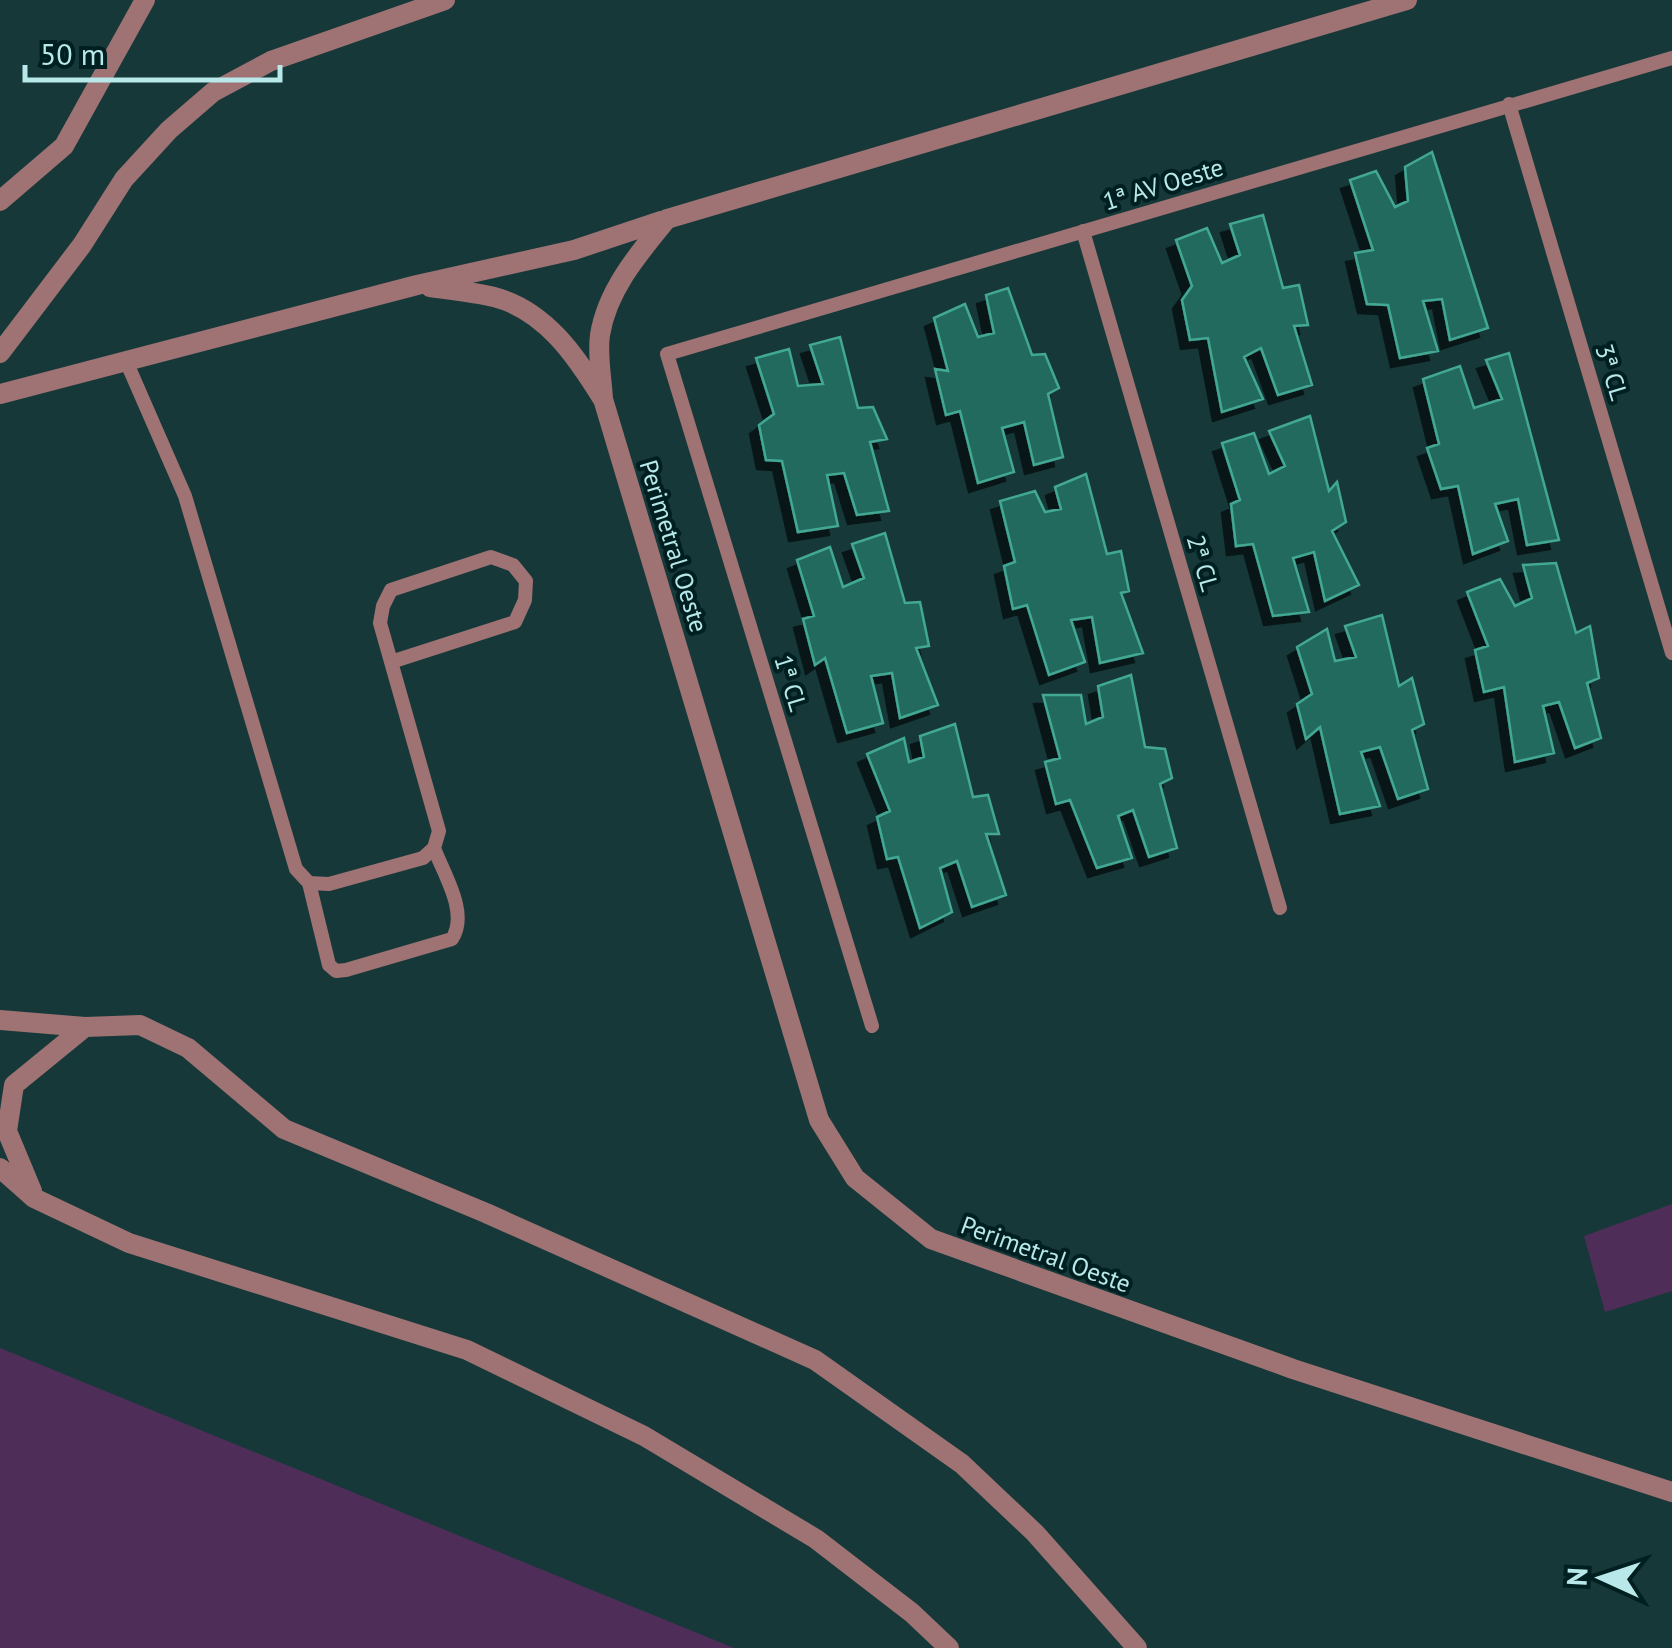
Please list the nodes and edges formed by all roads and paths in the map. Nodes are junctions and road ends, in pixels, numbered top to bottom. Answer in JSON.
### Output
{"nodes":[{"id":1,"x":146,"y":0,"type":"edge"},
{"id":2,"x":443,"y":0,"type":"edge"},
{"id":3,"x":1407,"y":0,"type":"edge"},
{"id":4,"x":1672,"y":58,"type":"edge"},
{"id":5,"x":1509,"y":104,"type":"junction"},
{"id":6,"x":0,"y":200,"type":"edge"},
{"id":7,"x":667,"y":219,"type":"junction"},
{"id":8,"x":1082,"y":231,"type":"junction"},
{"id":9,"x":417,"y":285,"type":"junction"},
{"id":10,"x":0,"y":353,"type":"edge"},
{"id":11,"x":667,"y":354,"type":"joint"},
{"id":12,"x":126,"y":361,"type":"junction"},
{"id":13,"x":0,"y":394,"type":"edge"},
{"id":14,"x":604,"y":399,"type":"junction"},
{"id":15,"x":1672,"y":653,"type":"edge"},
{"id":16,"x":391,"y":662,"type":"junction"},
{"id":17,"x":434,"y":848,"type":"junction"},
{"id":18,"x":309,"y":883,"type":"junction"},
{"id":19,"x":1280,"y":908,"type":"dead end"},
{"id":20,"x":0,"y":1020,"type":"edge"},
{"id":21,"x":872,"y":1026,"type":"dead end"},
{"id":22,"x":85,"y":1027,"type":"junction"},
{"id":23,"x":0,"y":1168,"type":"edge"},
{"id":24,"x":34,"y":1198,"type":"junction"},
{"id":25,"x":1672,"y":1492,"type":"edge"},
{"id":26,"x":949,"y":1648,"type":"edge"},
{"id":27,"x":1137,"y":1648,"type":"edge"}],
"edges":[{"from":1,"to":6,"type":"street"},
{"from":2,"to":10,"type":"street"},
{"from":3,"to":7,"type":"street"},
{"from":4,"to":5,"type":"lane","name":"1ª AV Oeste"},
{"from":5,"to":8,"type":"lane","name":"1ª AV Oeste"},
{"from":5,"to":15,"type":"lane","name":"3ª CL"},
{"from":7,"to":9,"type":"street"},
{"from":7,"to":14,"type":"street"},
{"from":8,"to":11,"type":"lane","name":"1ª AV Oeste"},
{"from":8,"to":19,"type":"lane","name":"2ª CL"},
{"from":9,"to":12,"type":"street"},
{"from":9,"to":14,"type":"street"},
{"from":11,"to":21,"type":"lane","name":"1ª CL"},
{"from":12,"to":13,"type":"street"},
{"from":12,"to":18,"type":"lane"},
{"from":14,"to":25,"type":"street","name":"Perimetral Oeste"},
{"from":16,"to":16,"type":"lane"},
{"from":16,"to":17,"type":"lane"},
{"from":17,"to":18,"type":"lane"},
{"from":17,"to":18,"type":"lane"},
{"from":20,"to":22,"type":"street"},
{"from":22,"to":24,"type":"street"},
{"from":22,"to":27,"type":"street"},
{"from":23,"to":24,"type":"street"},
{"from":24,"to":26,"type":"street"}]}
